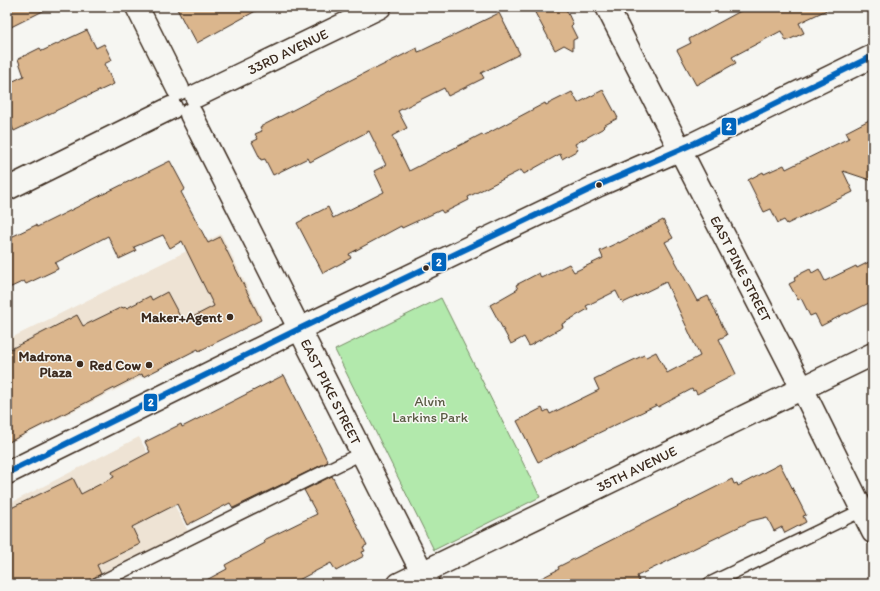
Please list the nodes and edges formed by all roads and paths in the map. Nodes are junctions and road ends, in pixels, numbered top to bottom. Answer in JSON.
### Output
{"nodes":[{"id":1,"x":137,"y":7,"type":"edge"},
{"id":2,"x":380,"y":7,"type":"edge"},
{"id":3,"x":607,"y":7,"type":"edge"},
{"id":4,"x":873,"y":56,"type":"edge"},
{"id":5,"x":184,"y":102,"type":"junction"},
{"id":6,"x":679,"y":150,"type":"junction"},
{"id":7,"x":7,"y":189,"type":"edge"},
{"id":8,"x":299,"y":329,"type":"junction"},
{"id":9,"x":873,"y":354,"type":"edge"},
{"id":10,"x":802,"y":388,"type":"junction"},
{"id":11,"x":362,"y":453,"type":"junction"},
{"id":12,"x":7,"y":473,"type":"edge"},
{"id":13,"x":868,"y":508,"type":"edge"},
{"id":14,"x":873,"y":532,"type":"edge"},
{"id":15,"x":425,"y":578,"type":"edge"},
{"id":16,"x":97,"y":584,"type":"edge"},
{"id":17,"x":400,"y":584,"type":"edge"},
{"id":18,"x":709,"y":584,"type":"edge"}],
"edges":[{"from":1,"to":5,"type":"street","name":"EAST PIKE STREET"},
{"from":2,"to":5,"type":"street","name":"33RD AVENUE"},
{"from":3,"to":6,"type":"street","name":"EAST PINE STREET"},
{"from":4,"to":6,"type":"street"},
{"from":5,"to":7,"type":"street","name":"33RD AVENUE"},
{"from":5,"to":8,"type":"street","name":"EAST PIKE STREET"},
{"from":6,"to":8,"type":"street"},
{"from":6,"to":10,"type":"street","name":"EAST PINE STREET"},
{"from":8,"to":11,"type":"street","name":"EAST PIKE STREET"},
{"from":8,"to":12,"type":"street"},
{"from":9,"to":10,"type":"street","name":"35TH AVENUE"},
{"from":10,"to":13,"type":"street","name":"EAST PINE STREET"},
{"from":10,"to":15,"type":"street","name":"35TH AVENUE"},
{"from":11,"to":15,"type":"street","name":"EAST PIKE STREET"},
{"from":11,"to":16,"type":"lane"},
{"from":13,"to":14,"type":"street","name":"EAST PINE STREET"},
{"from":13,"to":18,"type":"lane"},
{"from":15,"to":17,"type":"street","name":"35TH AVENUE"}]}
